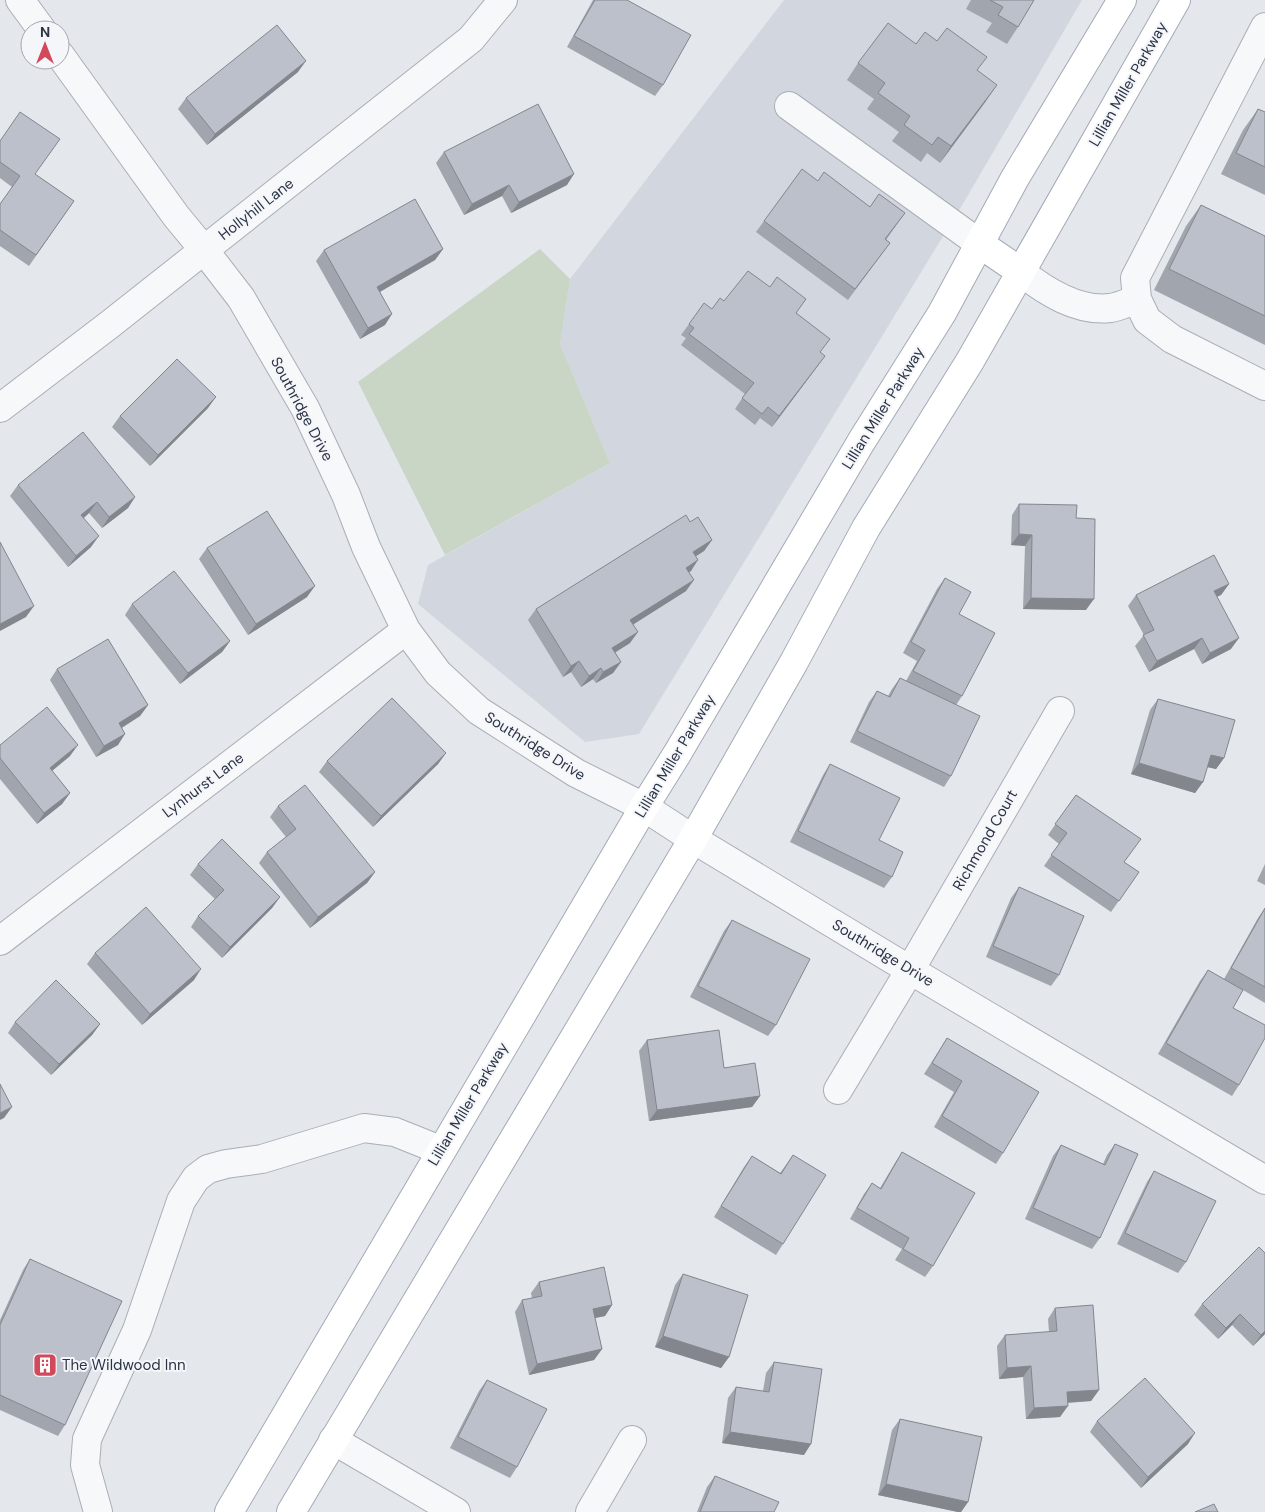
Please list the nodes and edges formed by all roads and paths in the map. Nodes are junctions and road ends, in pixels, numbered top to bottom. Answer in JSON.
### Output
{"nodes":[{"id":1,"x":20,"y":0,"type":"edge"},
{"id":2,"x":503,"y":0,"type":"edge"},
{"id":3,"x":1122,"y":0,"type":"edge"},
{"id":4,"x":1176,"y":0,"type":"edge"},
{"id":5,"x":35,"y":20,"type":"edge"},
{"id":6,"x":1265,"y":27,"type":"edge"},
{"id":7,"x":70,"y":70,"type":"edge"},
{"id":8,"x":789,"y":106,"type":"dead end"},
{"id":9,"x":980,"y":244,"type":"junction"},
{"id":10,"x":204,"y":250,"type":"junction"},
{"id":11,"x":1021,"y":272,"type":"junction"},
{"id":12,"x":1137,"y":299,"type":"junction"},
{"id":13,"x":1265,"y":386,"type":"edge"},
{"id":14,"x":0,"y":408,"type":"edge"},
{"id":15,"x":406,"y":630,"type":"junction"},
{"id":16,"x":1060,"y":711,"type":"dead end"},
{"id":17,"x":644,"y":807,"type":"junction"},
{"id":18,"x":693,"y":839,"type":"junction"},
{"id":19,"x":0,"y":941,"type":"edge"},
{"id":20,"x":910,"y":970,"type":"junction"},
{"id":21,"x":838,"y":1090,"type":"dead end"},
{"id":22,"x":440,"y":1150,"type":"junction"},
{"id":23,"x":1264,"y":1176,"type":"edge"},
{"id":24,"x":333,"y":1440,"type":"junction"},
{"id":25,"x":632,"y":1440,"type":"dead end"},
{"id":26,"x":98,"y":1512,"type":"edge"},
{"id":27,"x":229,"y":1512,"type":"edge"},
{"id":28,"x":291,"y":1512,"type":"edge"},
{"id":29,"x":456,"y":1512,"type":"edge"},
{"id":30,"x":590,"y":1512,"type":"edge"}],
"edges":[{"from":1,"to":5,"type":"street"},
{"from":2,"to":10,"type":"street","name":"Hollyhill Lane"},
{"from":3,"to":9,"type":"main road","name":"Lillian Miller Parkway"},
{"from":4,"to":11,"type":"main road","name":"Lillian Miller Parkway"},
{"from":6,"to":12,"type":"street"},
{"from":7,"to":10,"type":"street","name":"Southridge Drive"},
{"from":8,"to":9,"type":"street"},
{"from":9,"to":11,"type":"main road"},
{"from":9,"to":17,"type":"main road","name":"Lillian Miller Parkway"},
{"from":10,"to":14,"type":"street","name":"Hollyhill Lane"},
{"from":10,"to":15,"type":"street","name":"Southridge Drive"},
{"from":11,"to":12,"type":"street"},
{"from":11,"to":18,"type":"main road","name":"Lillian Miller Parkway"},
{"from":12,"to":13,"type":"street"},
{"from":15,"to":17,"type":"street","name":"Southridge Drive"},
{"from":15,"to":19,"type":"street","name":"Lynhurst Lane"},
{"from":16,"to":20,"type":"street","name":"Richmond Court"},
{"from":17,"to":18,"type":"street","name":"Southridge Drive"},
{"from":17,"to":22,"type":"main road","name":"Lillian Miller Parkway"},
{"from":18,"to":20,"type":"street","name":"Southridge Drive"},
{"from":18,"to":24,"type":"main road","name":"Lillian Miller Parkway"},
{"from":20,"to":21,"type":"street","name":"Richmond Court"},
{"from":20,"to":23,"type":"street","name":"Southridge Drive"},
{"from":22,"to":26,"type":"street"},
{"from":22,"to":27,"type":"main road","name":"Lillian Miller Parkway"},
{"from":24,"to":28,"type":"main road","name":"Lillian Miller Parkway"},
{"from":24,"to":29,"type":"street"},
{"from":25,"to":30,"type":"street"}]}
